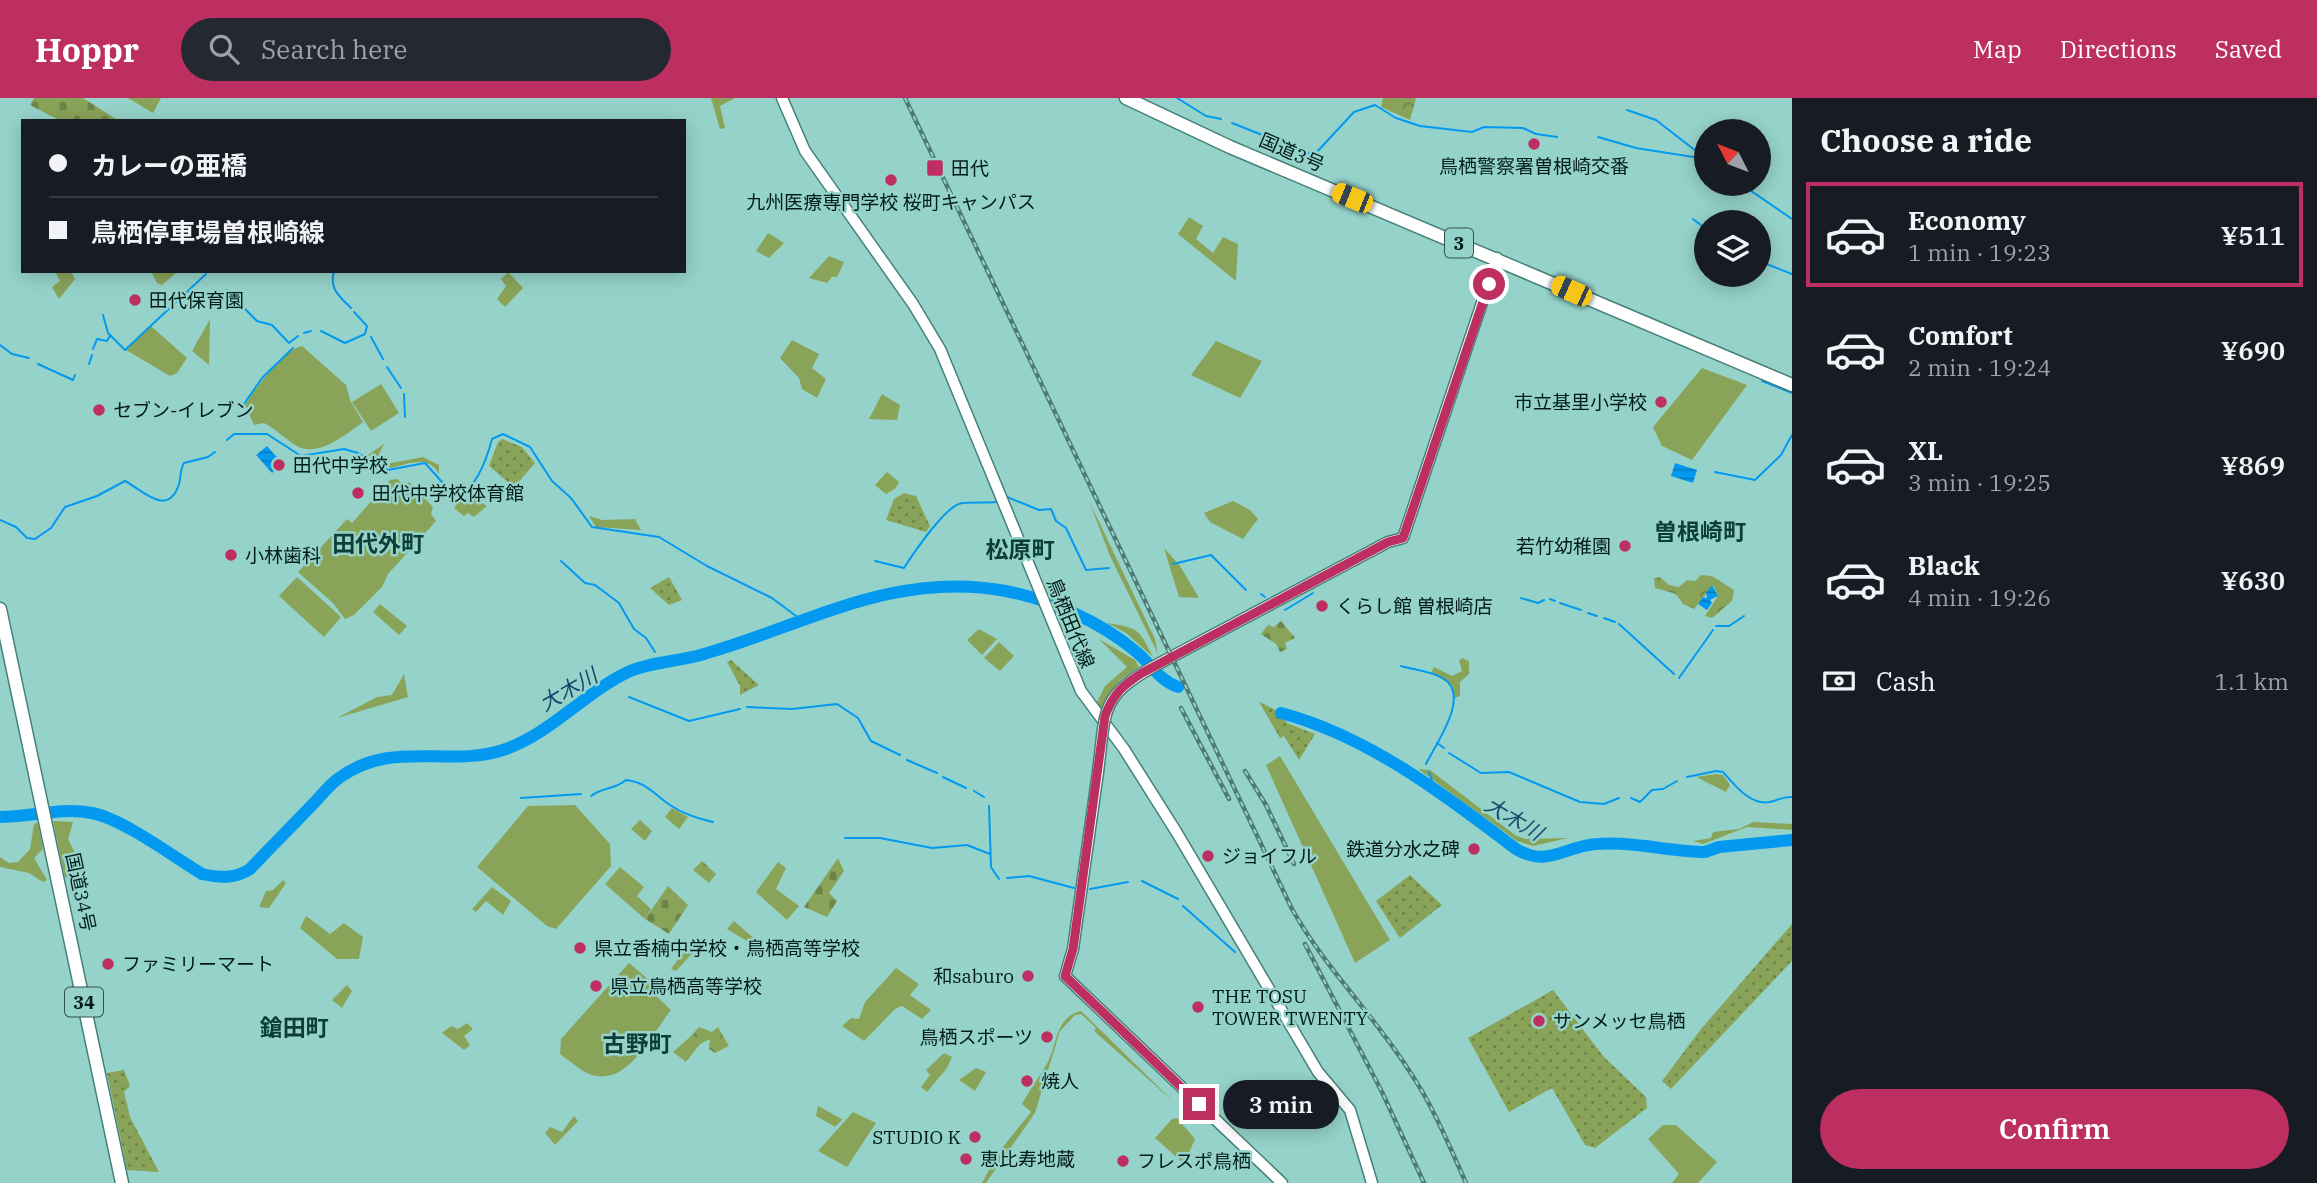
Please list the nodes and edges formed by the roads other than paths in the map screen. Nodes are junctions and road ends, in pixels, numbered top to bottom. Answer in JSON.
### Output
{"nodes":[{"id":1,"x":782,"y":98,"type":"edge"},
{"id":2,"x":1126,"y":98,"type":"edge"},
{"id":3,"x":1497,"y":258,"type":"junction"},
{"id":4,"x":1792,"y":385,"type":"edge"},
{"id":5,"x":0,"y":610,"type":"edge"},
{"id":6,"x":122,"y":1183,"type":"edge"},
{"id":7,"x":1282,"y":1183,"type":"edge"},
{"id":8,"x":1372,"y":1183,"type":"edge"}],
"edges":[{"from":1,"to":8,"type":"main road","name":"鳥栖田代線"},
{"from":2,"to":3,"type":"highway","name":"国道3号","number":"3"},
{"from":3,"to":4,"type":"highway","name":"国道3号","number":"3"},
{"from":3,"to":7,"type":"main road","bridge":true},
{"from":5,"to":6,"type":"highway","name":"国道34号","number":"34"}]}
